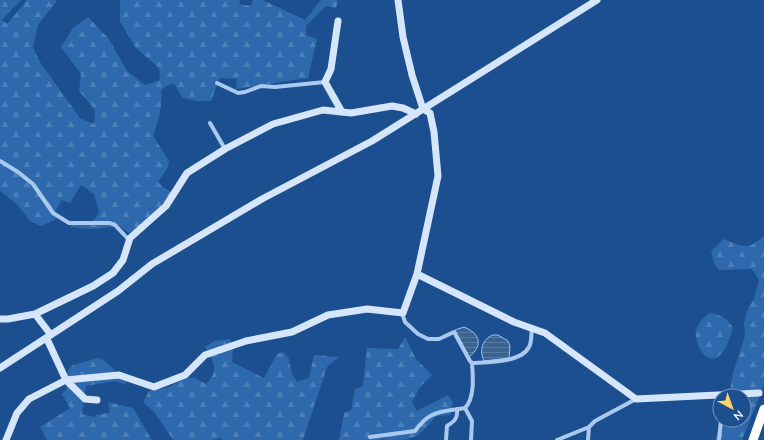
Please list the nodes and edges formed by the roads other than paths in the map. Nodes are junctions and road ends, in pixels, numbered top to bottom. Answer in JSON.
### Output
{"nodes":[{"id":1,"x":398,"y":0,"type":"edge"},
{"id":2,"x":597,"y":0,"type":"edge"},
{"id":3,"x":338,"y":20,"type":"dead end"},
{"id":4,"x":325,"y":82,"type":"junction"},
{"id":5,"x":217,"y":83,"type":"dead end"},
{"id":6,"x":423,"y":109,"type":"junction"},
{"id":7,"x":342,"y":112,"type":"junction"},
{"id":8,"x":416,"y":114,"type":"junction"},
{"id":9,"x":210,"y":123,"type":"dead end"},
{"id":10,"x":225,"y":149,"type":"junction"},
{"id":11,"x":0,"y":161,"type":"edge"},
{"id":12,"x":129,"y":240,"type":"junction"},
{"id":13,"x":417,"y":274,"type":"junction"},
{"id":14,"x":402,"y":313,"type":"junction"},
{"id":15,"x":35,"y":314,"type":"junction"},
{"id":16,"x":0,"y":319,"type":"edge"},
{"id":17,"x":532,"y":328,"type":"junction"},
{"id":18,"x":49,"y":337,"type":"junction"},
{"id":19,"x":472,"y":363,"type":"junction"},
{"id":20,"x":0,"y":368,"type":"edge"},
{"id":21,"x":66,"y":380,"type":"junction"},
{"id":22,"x":752,"y":393,"type":"edge"},
{"id":23,"x":759,"y":393,"type":"dead end"},
{"id":24,"x":712,"y":396,"type":"edge"},
{"id":25,"x":636,"y":399,"type":"junction"},
{"id":26,"x":97,"y":400,"type":"dead end"},
{"id":27,"x":465,"y":408,"type":"junction"},
{"id":28,"x":458,"y":409,"type":"junction"},
{"id":29,"x":764,"y":409,"type":"edge"},
{"id":30,"x":589,"y":427,"type":"junction"},
{"id":31,"x":720,"y":428,"type":"edge"},
{"id":32,"x":370,"y":437,"type":"dead end"},
{"id":33,"x":6,"y":440,"type":"edge"},
{"id":34,"x":446,"y":440,"type":"edge"},
{"id":35,"x":471,"y":440,"type":"edge"},
{"id":36,"x":557,"y":440,"type":"edge"},
{"id":37,"x":588,"y":440,"type":"edge"},
{"id":38,"x":719,"y":440,"type":"edge"},
{"id":39,"x":753,"y":440,"type":"edge"}],
"edges":[{"from":1,"to":6,"type":"street"},
{"from":2,"to":6,"type":"street"},
{"from":3,"to":4,"type":"street"},
{"from":4,"to":5,"type":"street"},
{"from":4,"to":7,"type":"street"},
{"from":6,"to":8,"type":"street"},
{"from":6,"to":13,"type":"street"},
{"from":7,"to":8,"type":"street"},
{"from":7,"to":10,"type":"street"},
{"from":8,"to":18,"type":"street"},
{"from":9,"to":10,"type":"street"},
{"from":10,"to":12,"type":"street"},
{"from":11,"to":12,"type":"street"},
{"from":12,"to":15,"type":"street"},
{"from":13,"to":14,"type":"street"},
{"from":13,"to":17,"type":"street"},
{"from":14,"to":19,"type":"street"},
{"from":14,"to":21,"type":"street"},
{"from":15,"to":16,"type":"street"},
{"from":15,"to":18,"type":"street"},
{"from":17,"to":19,"type":"street"},
{"from":17,"to":25,"type":"street"},
{"from":18,"to":20,"type":"street"},
{"from":18,"to":21,"type":"street"},
{"from":19,"to":27,"type":"street"},
{"from":21,"to":26,"type":"street"},
{"from":21,"to":33,"type":"street"},
{"from":22,"to":23,"type":"street"},
{"from":24,"to":25,"type":"street"},
{"from":25,"to":30,"type":"street"},
{"from":27,"to":28,"type":"street"},
{"from":27,"to":35,"type":"street"},
{"from":28,"to":32,"type":"street"},
{"from":28,"to":34,"type":"street"},
{"from":29,"to":39,"type":"highway"},
{"from":30,"to":36,"type":"street"},
{"from":30,"to":37,"type":"street"},
{"from":31,"to":38,"type":"street"}]}
